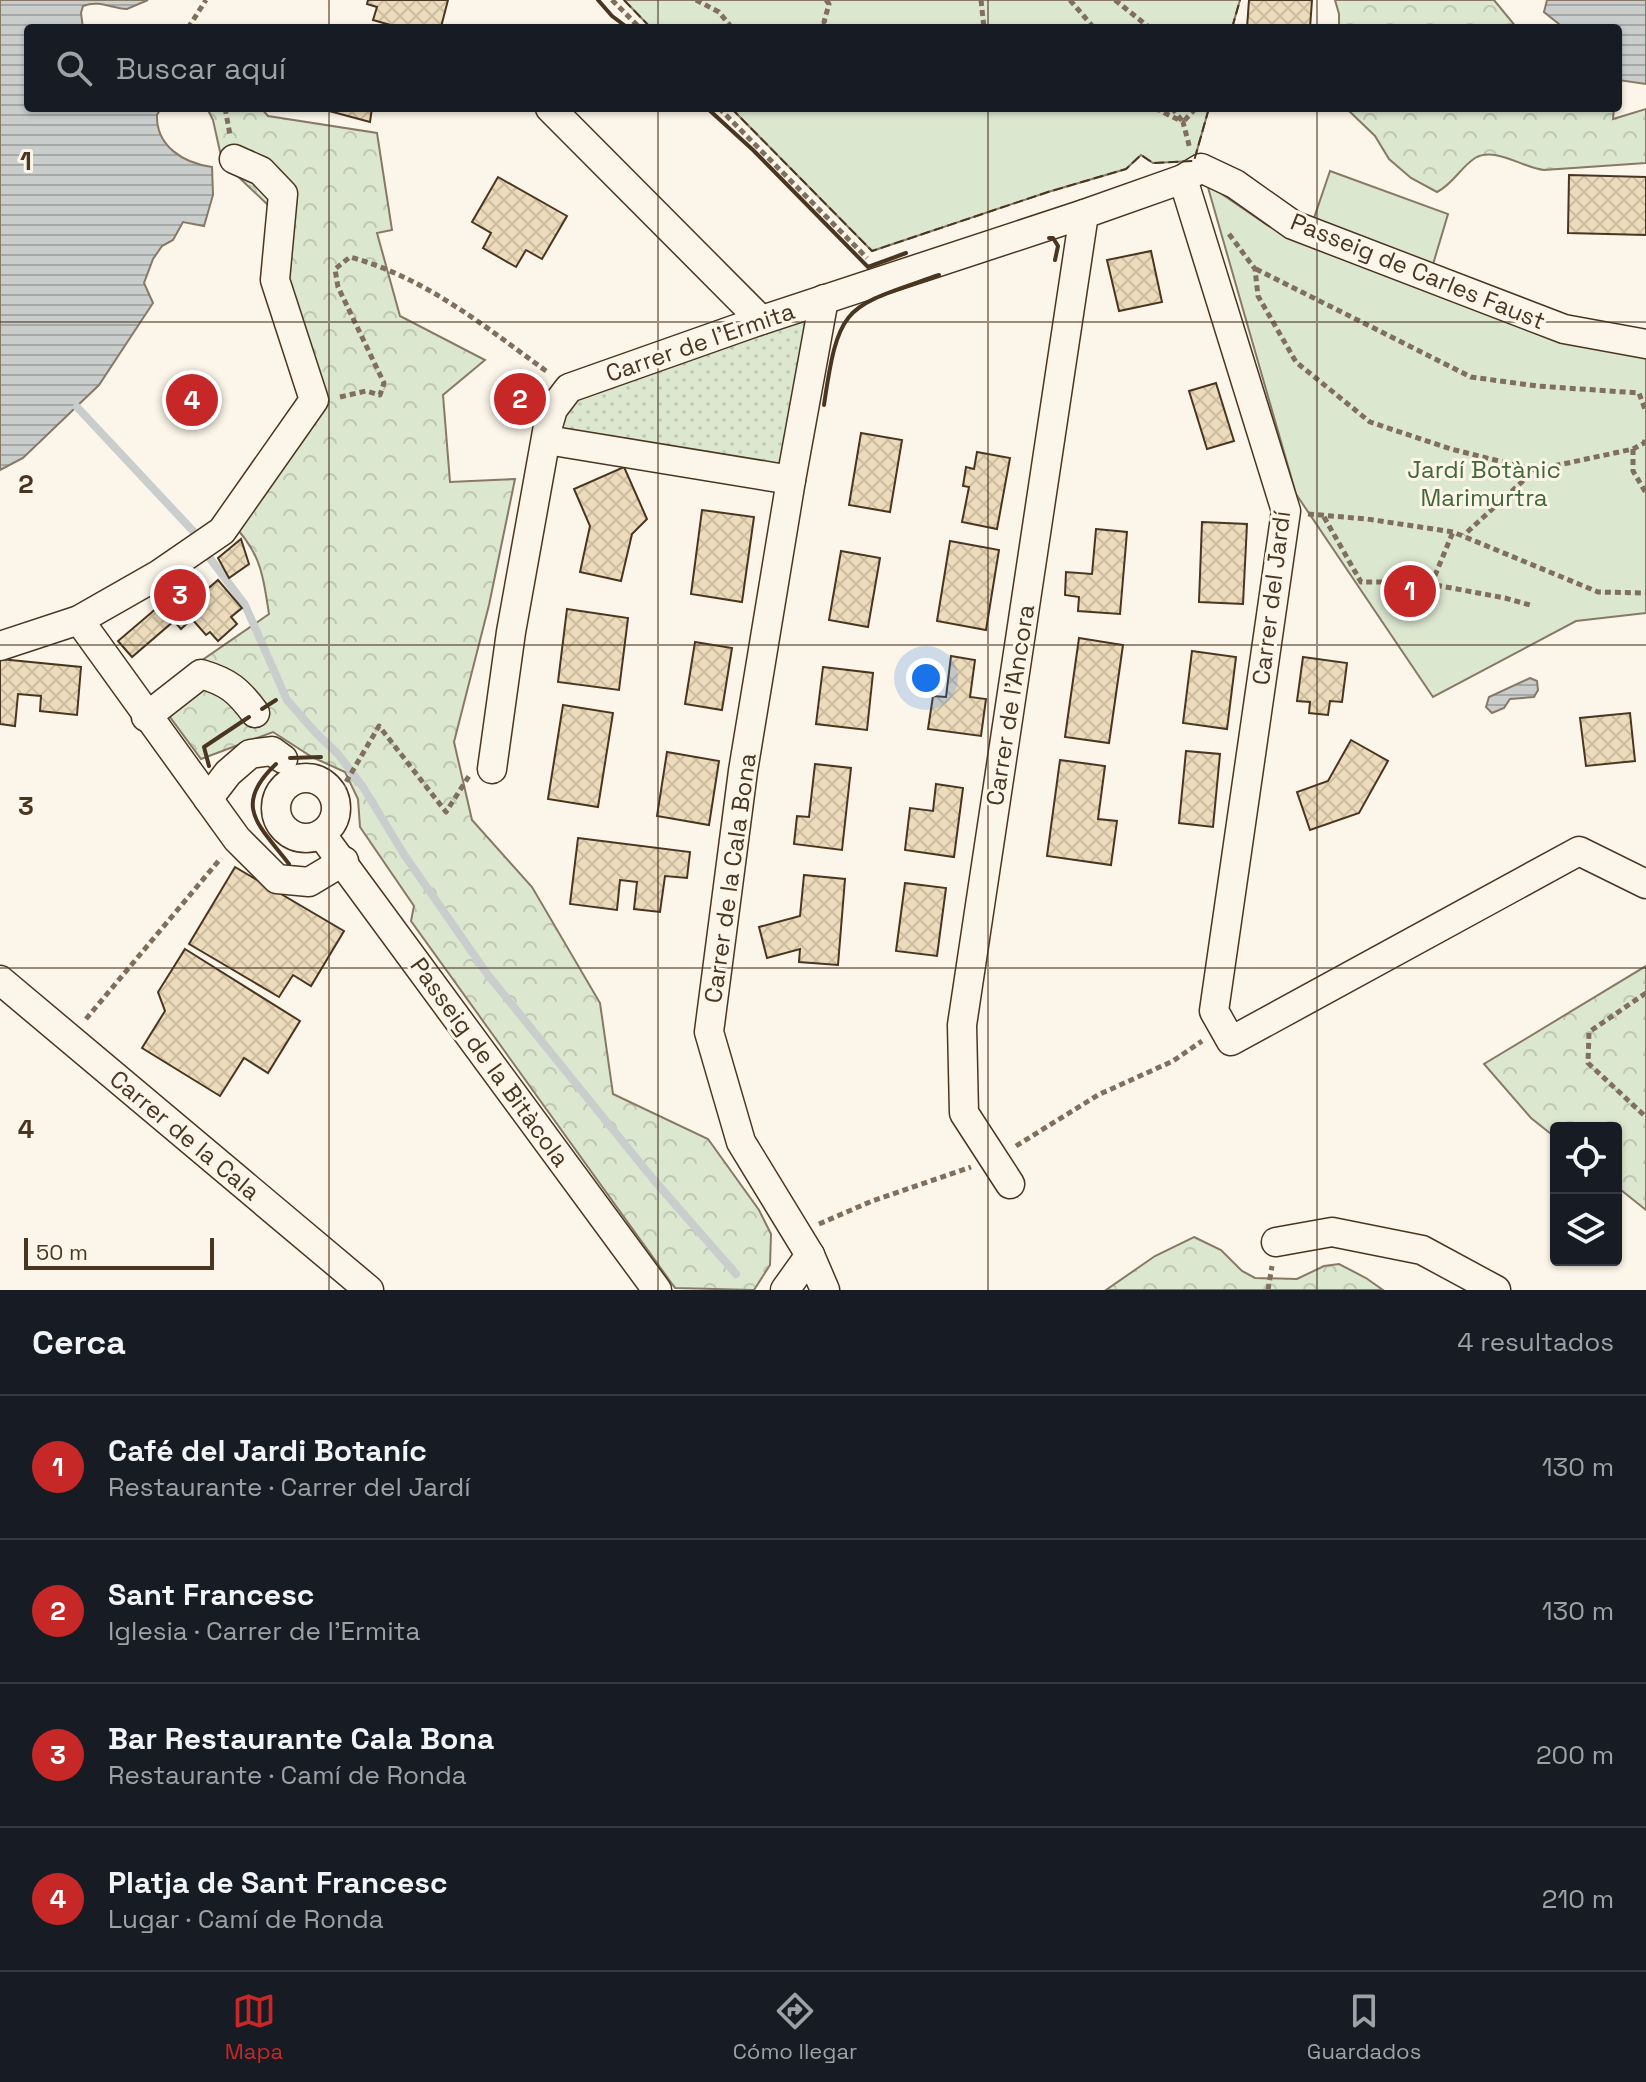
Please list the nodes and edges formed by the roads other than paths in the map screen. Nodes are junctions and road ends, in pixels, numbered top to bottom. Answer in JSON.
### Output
{"nodes":[{"id":1,"x":554,"y":112,"type":"edge"},
{"id":2,"x":234,"y":159,"type":"dead end"},
{"id":3,"x":1192,"y":168,"type":"junction"},
{"id":4,"x":1084,"y":214,"type":"junction"},
{"id":5,"x":824,"y":299,"type":"junction"},
{"id":6,"x":761,"y":320,"type":"junction"},
{"id":7,"x":1646,"y":344,"type":"edge"},
{"id":8,"x":547,"y":440,"type":"junction"},
{"id":9,"x":791,"y":480,"type":"junction"},
{"id":10,"x":79,"y":620,"type":"junction"},
{"id":11,"x":0,"y":646,"type":"edge"},
{"id":12,"x":255,"y":713,"type":"dead end"},
{"id":13,"x":146,"y":717,"type":"junction"},
{"id":14,"x":283,"y":759,"type":"dead end"},
{"id":15,"x":482,"y":770,"type":"road end"},
{"id":16,"x":208,"y":799,"type":"junction"},
{"id":17,"x":322,"y":835,"type":"junction"},
{"id":18,"x":344,"y":861,"type":"junction"},
{"id":19,"x":1646,"y":884,"type":"edge"},
{"id":20,"x":0,"y":980,"type":"edge"},
{"id":21,"x":1010,"y":1184,"type":"dead end"},
{"id":22,"x":1276,"y":1242,"type":"dead end"},
{"id":23,"x":810,"y":1255,"type":"junction"},
{"id":24,"x":369,"y":1290,"type":"edge"},
{"id":25,"x":657,"y":1290,"type":"edge"},
{"id":26,"x":785,"y":1290,"type":"edge"},
{"id":27,"x":825,"y":1290,"type":"edge"},
{"id":28,"x":1496,"y":1290,"type":"edge"}],
"edges":[{"from":1,"to":6,"type":"street"},
{"from":2,"to":10,"type":"street"},
{"from":3,"to":4,"type":"street","name":"Carrer de l'Ermita"},
{"from":3,"to":7,"type":"street","name":"Passeig de Carles Faust"},
{"from":3,"to":19,"type":"street","name":"Carrer del Jardí"},
{"from":4,"to":5,"type":"street","name":"Carrer de l'Ermita"},
{"from":4,"to":21,"type":"street","name":"Carrer de l'Ancora"},
{"from":5,"to":6,"type":"street","name":"Carrer de l'Ermita"},
{"from":5,"to":9,"type":"street","name":"Carrer de la Cala Bona"},
{"from":6,"to":8,"type":"street","name":"Carrer de l'Ermita"},
{"from":8,"to":9,"type":"street"},
{"from":8,"to":15,"type":"street","name":"Carrer de l'Ermita"},
{"from":9,"to":23,"type":"street","name":"Carrer de la Cala Bona"},
{"from":10,"to":11,"type":"street"},
{"from":10,"to":13,"type":"street"},
{"from":12,"to":13,"type":"street"},
{"from":13,"to":16,"type":"street"},
{"from":14,"to":16,"type":"street"},
{"from":16,"to":18,"type":"street"},
{"from":17,"to":17,"type":"street"},
{"from":17,"to":18,"type":"street","name":"Passeig de la Bitàcola"},
{"from":18,"to":25,"type":"street","name":"Passeig de la Bitàcola"},
{"from":20,"to":24,"type":"street","name":"Carrer de la Cala"},
{"from":22,"to":28,"type":"street"},
{"from":23,"to":26,"type":"street"},
{"from":23,"to":27,"type":"street","name":"Carrer de la Cala Bona"}]}
